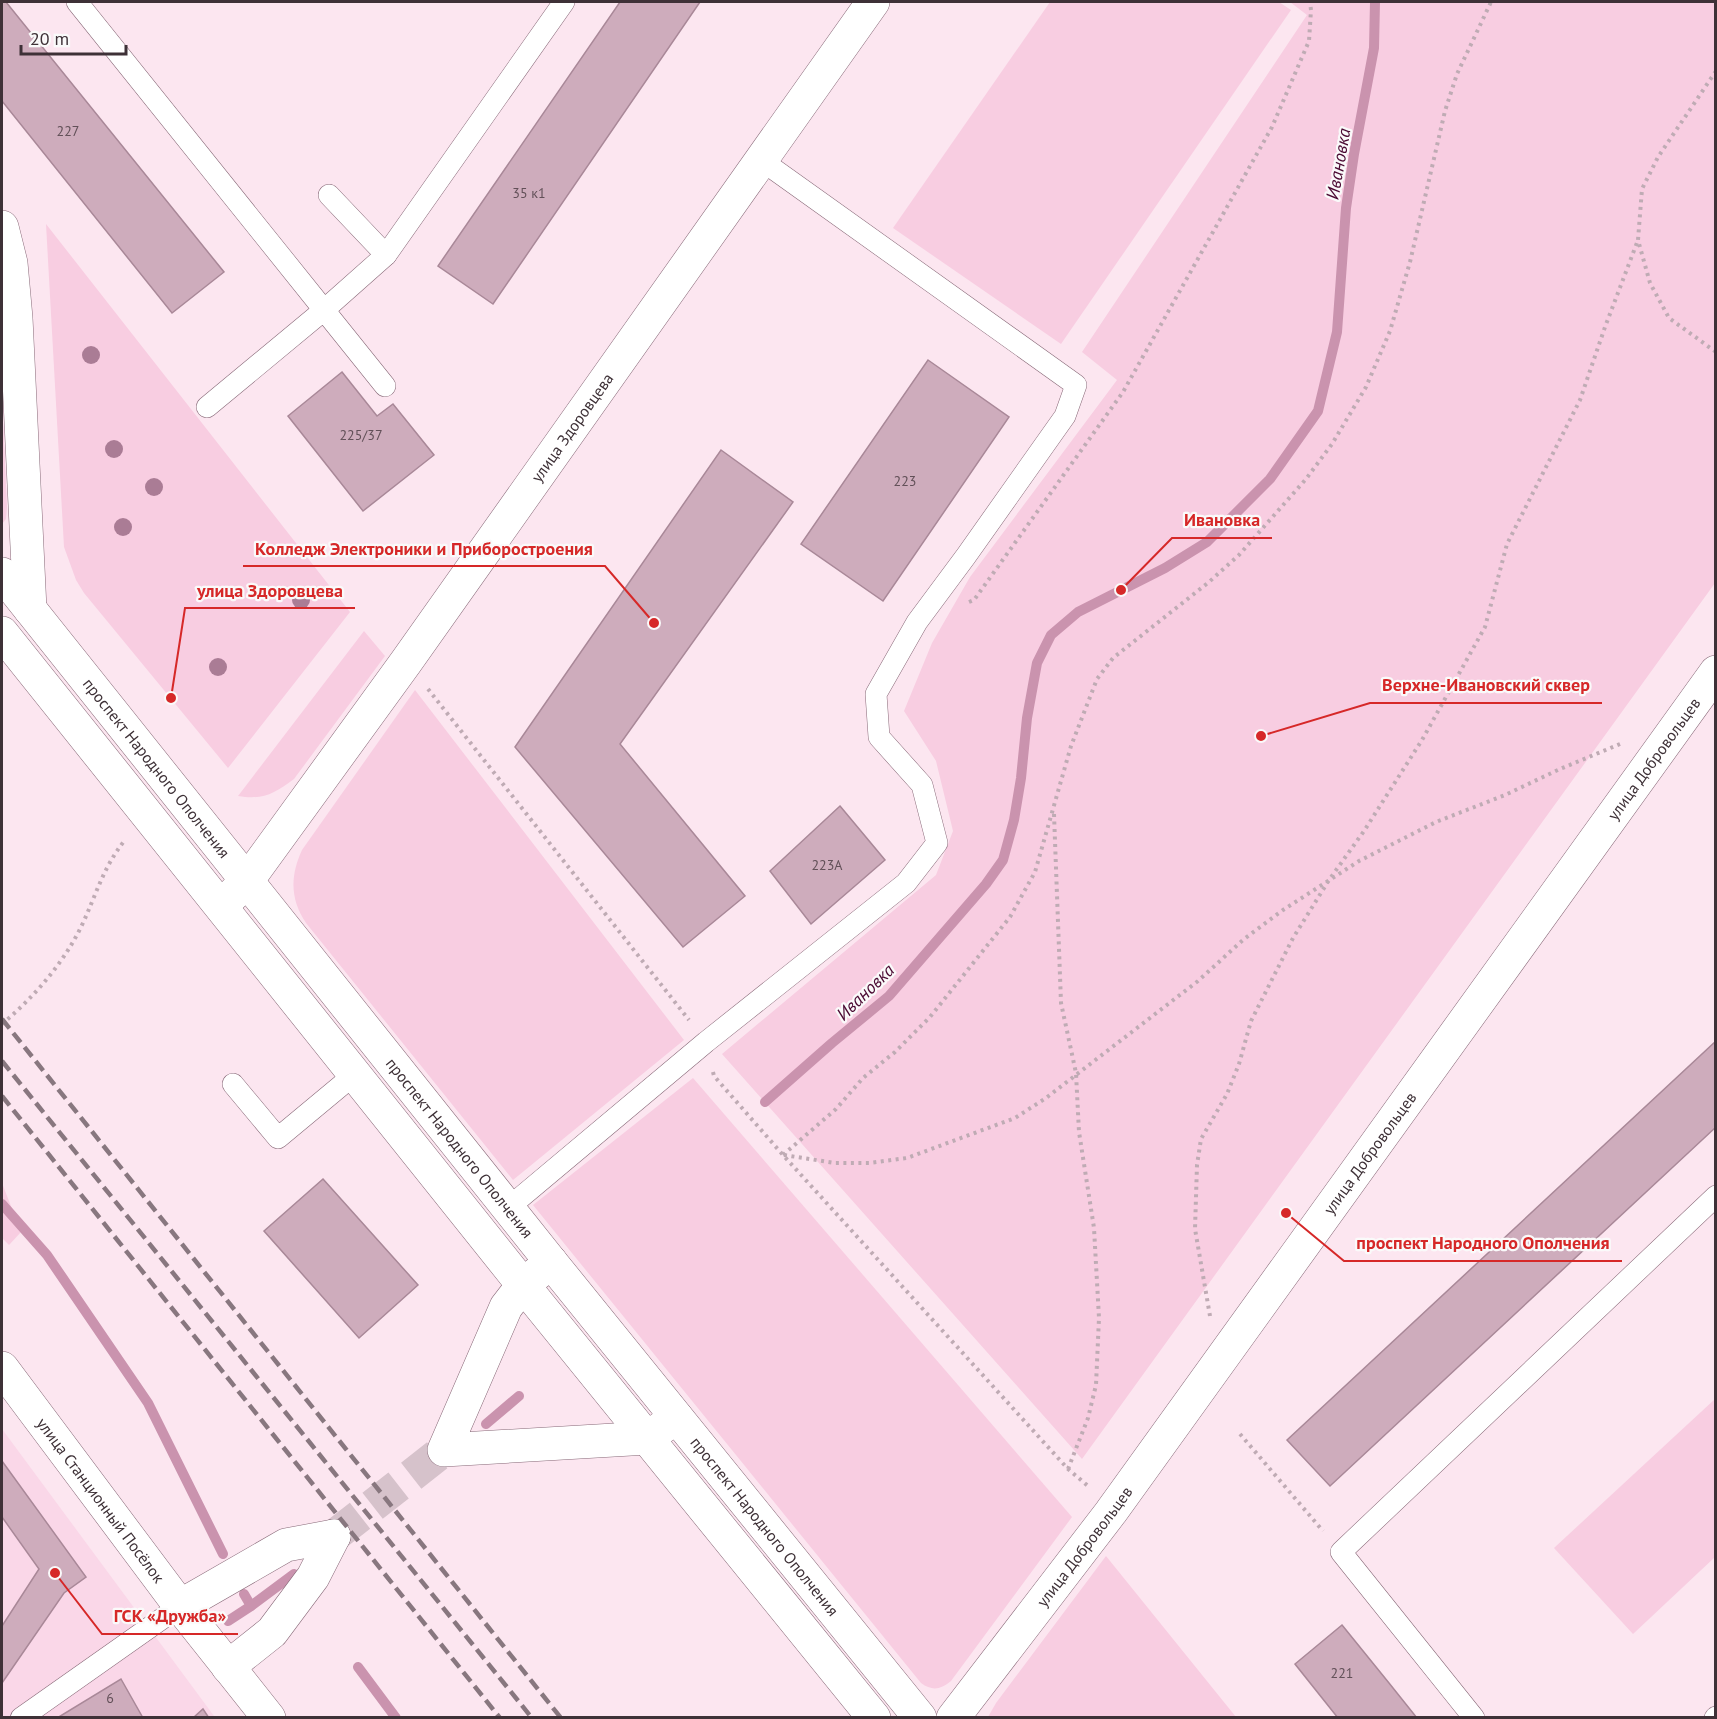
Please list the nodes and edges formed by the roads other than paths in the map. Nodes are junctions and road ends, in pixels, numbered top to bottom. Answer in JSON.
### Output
{"nodes":[{"id":1,"x":77,"y":2,"type":"edge"},
{"id":2,"x":564,"y":2,"type":"edge"},
{"id":3,"x":873,"y":2,"type":"edge"},
{"id":4,"x":761,"y":160,"type":"junction"},
{"id":5,"x":329,"y":195,"type":"dead end"},
{"id":6,"x":2,"y":227,"type":"edge"},
{"id":7,"x":386,"y":255,"type":"junction"},
{"id":8,"x":324,"y":310,"type":"junction"},
{"id":9,"x":385,"y":386,"type":"dead end"},
{"id":10,"x":207,"y":407,"type":"dead end"},
{"id":11,"x":2,"y":574,"type":"edge"},
{"id":12,"x":30,"y":609,"type":"junction"},
{"id":13,"x":2,"y":633,"type":"edge"},
{"id":14,"x":1716,"y":672,"type":"edge"},
{"id":15,"x":247,"y":881,"type":"junction"},
{"id":16,"x":221,"y":906,"type":"junction"},
{"id":17,"x":355,"y":1074,"type":"junction"},
{"id":18,"x":233,"y":1084,"type":"dead end"},
{"id":19,"x":1716,"y":1196,"type":"edge"},
{"id":20,"x":508,"y":1208,"type":"junction"},
{"id":21,"x":551,"y":1262,"type":"junction"},
{"id":22,"x":523,"y":1285,"type":"junction"},
{"id":23,"x":2,"y":1368,"type":"edge"},
{"id":24,"x":676,"y":1417,"type":"junction"},
{"id":25,"x":648,"y":1438,"type":"junction"},
{"id":26,"x":180,"y":1606,"type":"junction"},
{"id":27,"x":228,"y":1666,"type":"junction"},
{"id":28,"x":21,"y":1718,"type":"edge"},
{"id":29,"x":269,"y":1718,"type":"edge"},
{"id":30,"x":874,"y":1718,"type":"edge"},
{"id":31,"x":920,"y":1718,"type":"edge"},
{"id":32,"x":953,"y":1718,"type":"edge"},
{"id":33,"x":1474,"y":1718,"type":"edge"}],
"edges":[{"from":1,"to":8,"type":"lane"},
{"from":2,"to":7,"type":"lane"},
{"from":3,"to":4,"type":"street","name":"улица Здоровцева"},
{"from":4,"to":15,"type":"street","name":"улица Здоровцева"},
{"from":4,"to":20,"type":"lane"},
{"from":5,"to":7,"type":"lane"},
{"from":6,"to":12,"type":"street"},
{"from":7,"to":8,"type":"lane"},
{"from":8,"to":9,"type":"lane"},
{"from":8,"to":10,"type":"lane"},
{"from":11,"to":12,"type":"street","name":"проспект Народного Ополчения"},
{"from":12,"to":15,"type":"street","name":"проспект Народного Ополчения"},
{"from":13,"to":16,"type":"street"},
{"from":14,"to":32,"type":"street","name":"улица Добровольцев"},
{"from":15,"to":16,"type":"street","name":"улица Здоровцева"},
{"from":15,"to":20,"type":"street","name":"проспект Народного Ополчения"},
{"from":16,"to":17,"type":"street"},
{"from":17,"to":18,"type":"lane"},
{"from":17,"to":22,"type":"street"},
{"from":19,"to":33,"type":"lane"},
{"from":20,"to":21,"type":"street","name":"проспект Народного Ополчения"},
{"from":21,"to":22,"type":"street"},
{"from":21,"to":24,"type":"street","name":"проспект Народного Ополчения"},
{"from":22,"to":25,"type":"street"},
{"from":22,"to":25,"type":"street"},
{"from":23,"to":26,"type":"street","name":"улица Станционный Посёлок"},
{"from":24,"to":25,"type":"street"},
{"from":24,"to":31,"type":"street","name":"проспект Народного Ополчения"},
{"from":25,"to":30,"type":"street"},
{"from":26,"to":27,"type":"street","name":"улица Станционный Посёлок"},
{"from":26,"to":27,"type":"street"},
{"from":26,"to":28,"type":"lane"},
{"from":27,"to":29,"type":"street","name":"улица Станционный Посёлок"}]}
